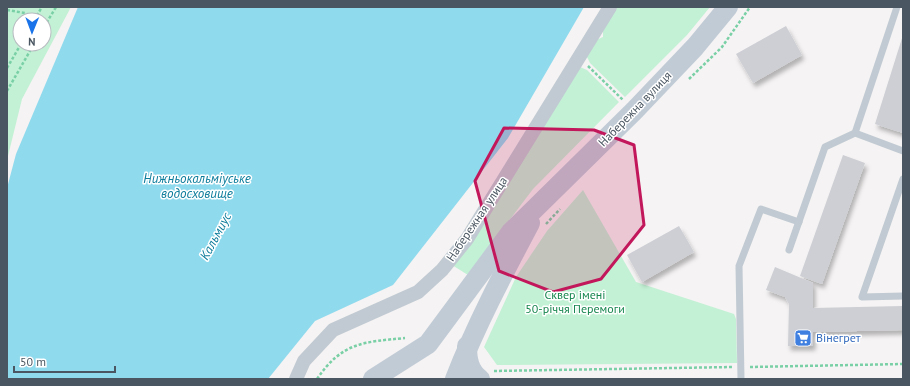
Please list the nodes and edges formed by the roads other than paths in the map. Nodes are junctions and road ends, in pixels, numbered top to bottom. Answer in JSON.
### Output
{"nodes":[{"id":1,"x":610,"y":7,"type":"edge"},
{"id":2,"x":728,"y":7,"type":"edge"},
{"id":3,"x":897,"y":7,"type":"edge"},
{"id":4,"x":855,"y":133,"type":"junction"},
{"id":5,"x":903,"y":151,"type":"edge"},
{"id":6,"x":903,"y":179,"type":"edge"},
{"id":7,"x":539,"y":207,"type":"junction"},
{"id":8,"x":799,"y":222,"type":"junction"},
{"id":9,"x":789,"y":250,"type":"dead end"},
{"id":10,"x":903,"y":296,"type":"edge"},
{"id":11,"x":467,"y":346,"type":"junction"},
{"id":12,"x":486,"y":375,"type":"edge"},
{"id":13,"x":296,"y":379,"type":"edge"},
{"id":14,"x":373,"y":379,"type":"edge"},
{"id":15,"x":455,"y":379,"type":"edge"},
{"id":16,"x":741,"y":379,"type":"edge"}],
"edges":[{"from":1,"to":13,"type":"street","name":"Набережная улица"},
{"from":2,"to":7,"type":"street","name":"Набережна вулиця"},
{"from":3,"to":4,"type":"lane"},
{"from":4,"to":5,"type":"lane"},
{"from":4,"to":8,"type":"lane"},
{"from":6,"to":10,"type":"lane"},
{"from":7,"to":11,"type":"street","name":"Набережна вулиця"},
{"from":7,"to":14,"type":"street","name":"Набережна вулиця"},
{"from":8,"to":9,"type":"lane"},
{"from":8,"to":16,"type":"lane"},
{"from":11,"to":12,"type":"street"},
{"from":11,"to":15,"type":"street","name":"Набережна вулиця"}]}
